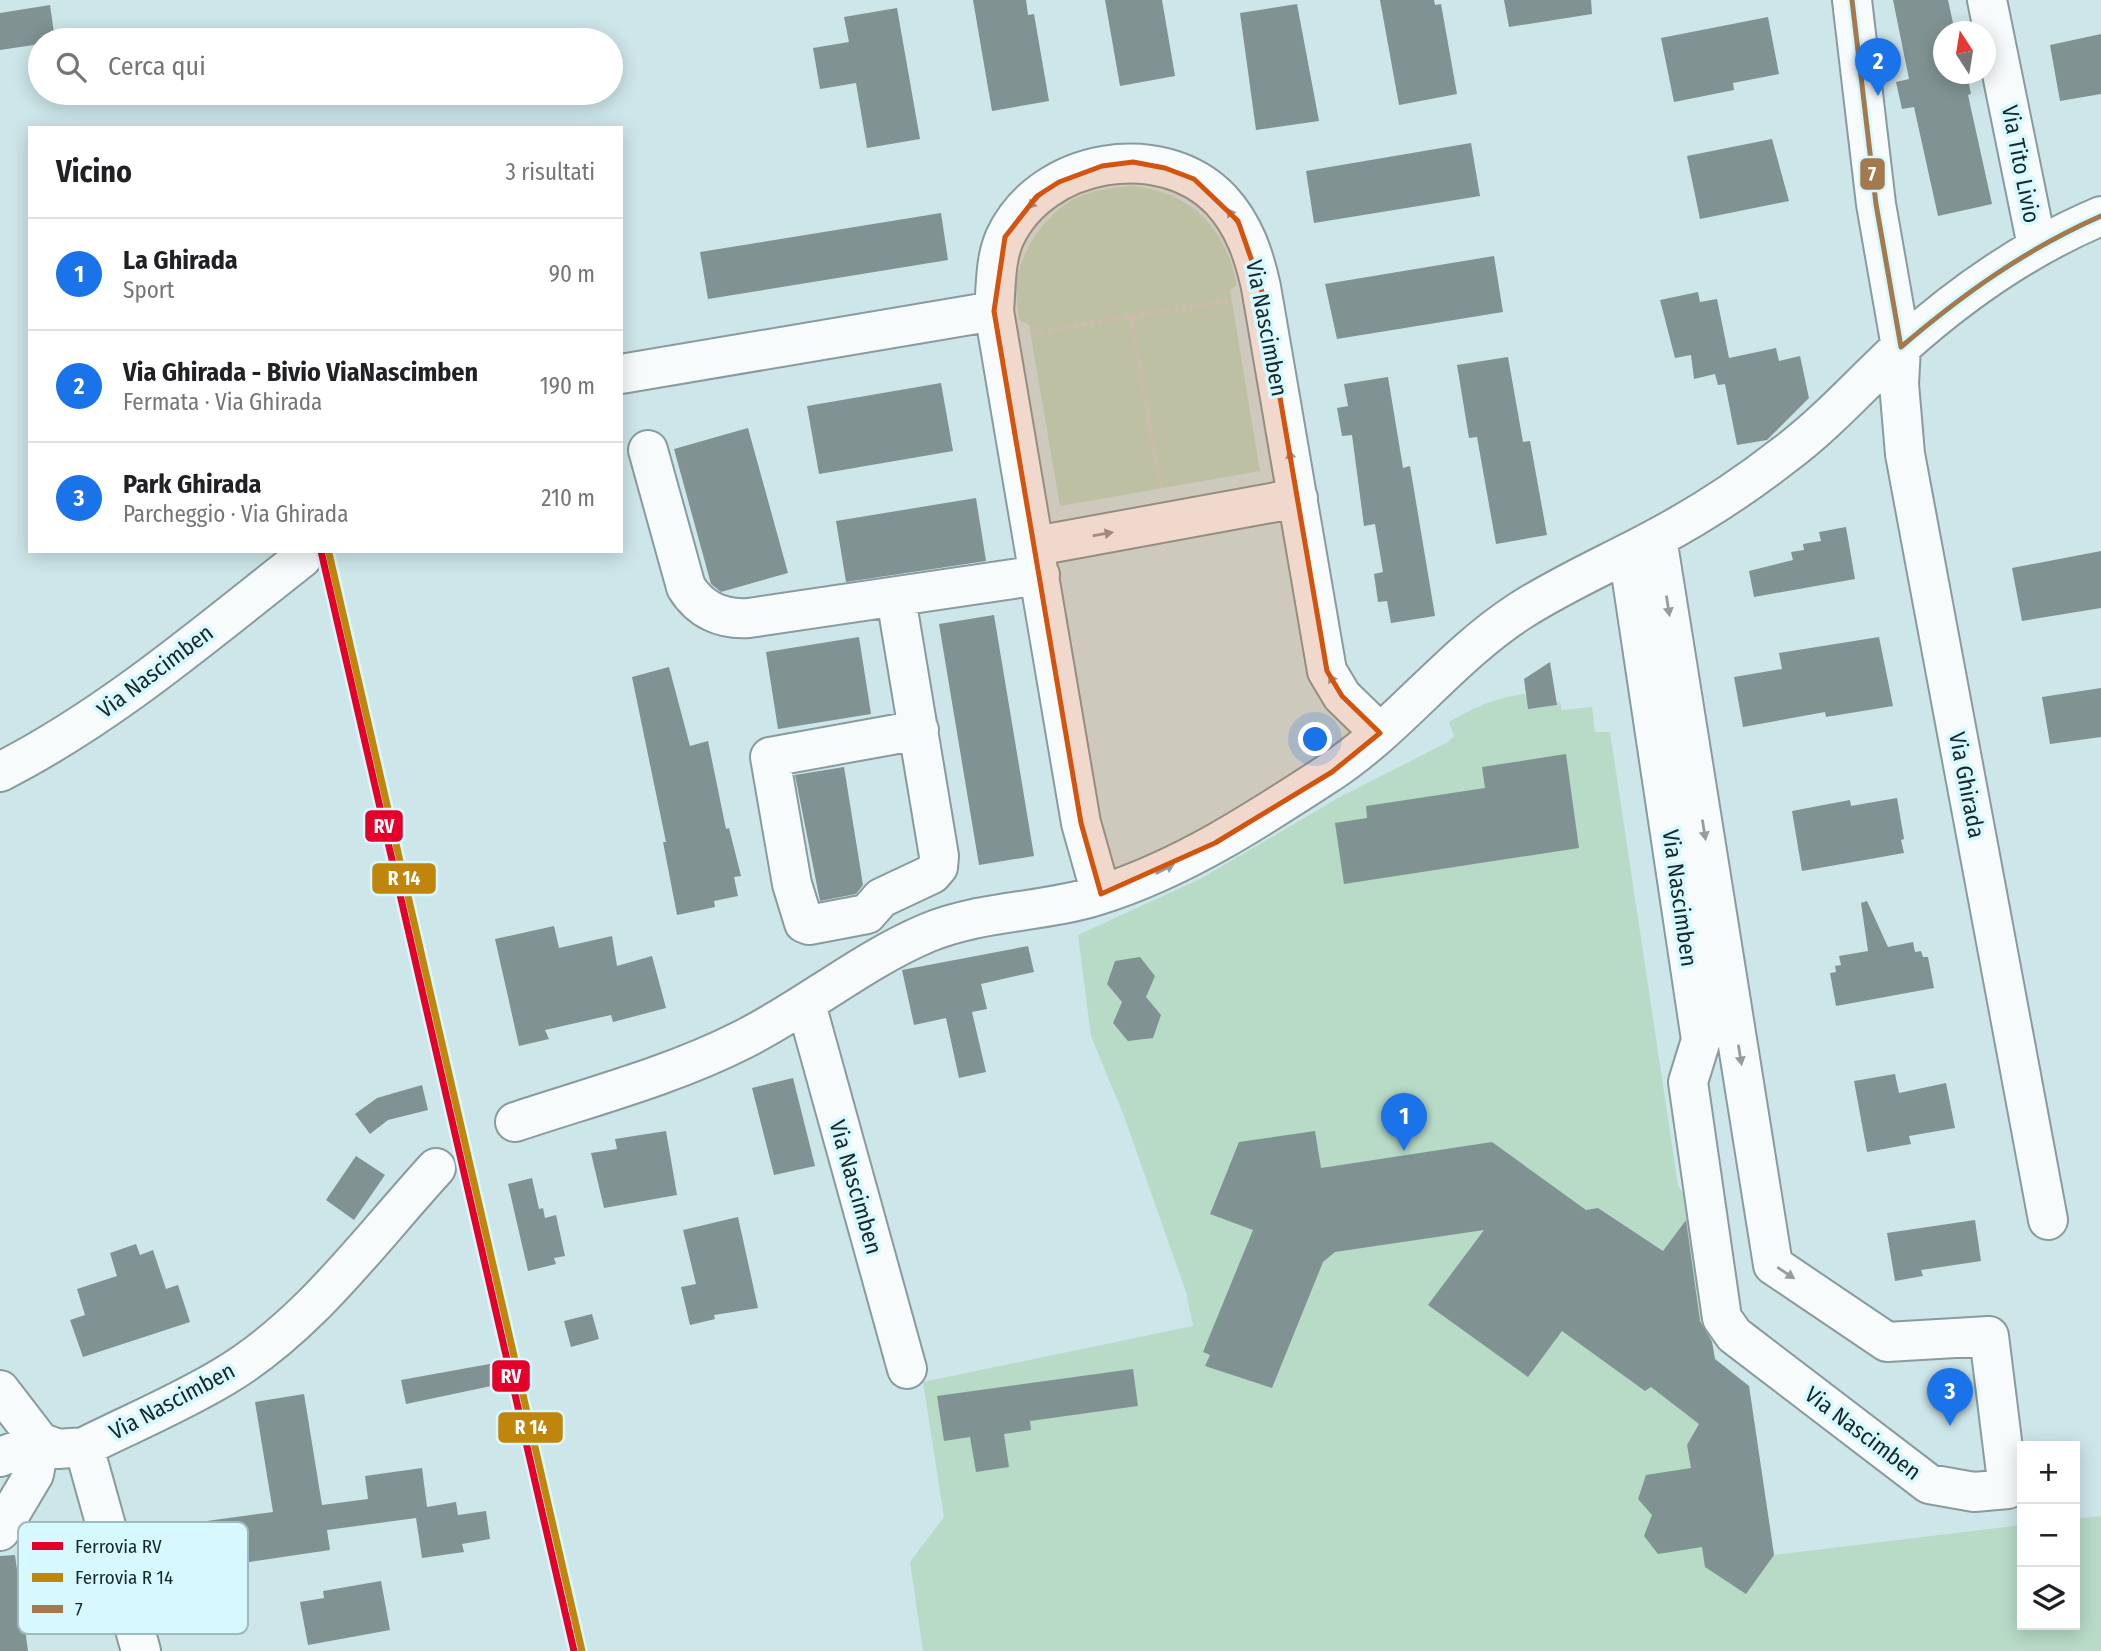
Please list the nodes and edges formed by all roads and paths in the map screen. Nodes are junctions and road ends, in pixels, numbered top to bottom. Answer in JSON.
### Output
{"nodes":[{"id":1,"x":1852,"y":0,"type":"edge"},
{"id":2,"x":1987,"y":0,"type":"edge"},
{"id":3,"x":2101,"y":216,"type":"edge"},
{"id":4,"x":2037,"y":246,"type":"junction"},
{"id":5,"x":1233,"y":299,"type":"dead end"},
{"id":6,"x":994,"y":311,"type":"junction"},
{"id":7,"x":1131,"y":316,"type":"junction"},
{"id":8,"x":1027,"y":334,"type":"dead end"},
{"id":9,"x":1901,"y":347,"type":"junction"},
{"id":10,"x":623,"y":374,"type":"edge"},
{"id":11,"x":648,"y":450,"type":"dead end"},
{"id":12,"x":1161,"y":495,"type":"dead end"},
{"id":13,"x":1298,"y":498,"type":"junction"},
{"id":14,"x":1643,"y":546,"type":"junction"},
{"id":15,"x":302,"y":558,"type":"dead end"},
{"id":16,"x":1038,"y":560,"type":"junction"},
{"id":17,"x":896,"y":598,"type":"junction"},
{"id":18,"x":919,"y":730,"type":"junction"},
{"id":19,"x":1380,"y":733,"type":"junction"},
{"id":20,"x":0,"y":772,"type":"edge"},
{"id":21,"x":1101,"y":894,"type":"junction"},
{"id":22,"x":806,"y":1004,"type":"junction"},
{"id":23,"x":515,"y":1122,"type":"dead end"},
{"id":24,"x":436,"y":1168,"type":"dead end"},
{"id":25,"x":2048,"y":1220,"type":"dead end"},
{"id":26,"x":907,"y":1369,"type":"dead end"},
{"id":27,"x":0,"y":1390,"type":"edge"},
{"id":28,"x":40,"y":1442,"type":"junction"},
{"id":29,"x":84,"y":1447,"type":"junction"},
{"id":30,"x":0,"y":1457,"type":"edge"},
{"id":31,"x":105,"y":1522,"type":"edge"},
{"id":32,"x":0,"y":1531,"type":"edge"},
{"id":33,"x":136,"y":1634,"type":"edge"},
{"id":34,"x":141,"y":1651,"type":"edge"}],
"edges":[{"from":1,"to":9,"type":"street","name":"Via Ghirada"},
{"from":2,"to":4,"type":"street","name":"Via Tito Livio"},
{"from":3,"to":4,"type":"street"},
{"from":4,"to":9,"type":"street"},
{"from":5,"to":7,"type":"path"},
{"from":6,"to":10,"type":"street"},
{"from":13,"to":6,"type":"street","name":"Via Nascimben","one_way":true},
{"from":6,"to":16,"type":"street","name":"Via Nascimben"},
{"from":7,"to":8,"type":"path"},
{"from":7,"to":12,"type":"path"},
{"from":9,"to":14,"type":"street"},
{"from":9,"to":25,"type":"street","name":"Via Ghirada"},
{"from":11,"to":17,"type":"street"},
{"from":16,"to":13,"type":"street","one_way":true},
{"from":19,"to":13,"type":"street","name":"Via Nascimben","one_way":true},
{"from":14,"to":14,"type":"street","name":"Via Nascimben","one_way":true},
{"from":14,"to":19,"type":"street"},
{"from":15,"to":20,"type":"street","name":"Via Nascimben"},
{"from":16,"to":17,"type":"street"},
{"from":16,"to":21,"type":"street","name":"Via Nascimben"},
{"from":17,"to":18,"type":"street"},
{"from":18,"to":18,"type":"street"},
{"from":21,"to":19,"type":"street","one_way":true},
{"from":21,"to":22,"type":"street"},
{"from":22,"to":23,"type":"street"},
{"from":22,"to":26,"type":"street","name":"Via Nascimben"},
{"from":24,"to":29,"type":"street","name":"Via Nascimben"},
{"from":27,"to":28,"type":"street"},
{"from":28,"to":29,"type":"street","name":"Via Nascimben"},
{"from":28,"to":30,"type":"street"},
{"from":28,"to":32,"type":"street"},
{"from":29,"to":31,"type":"street"},
{"from":33,"to":34,"type":"street"}]}
